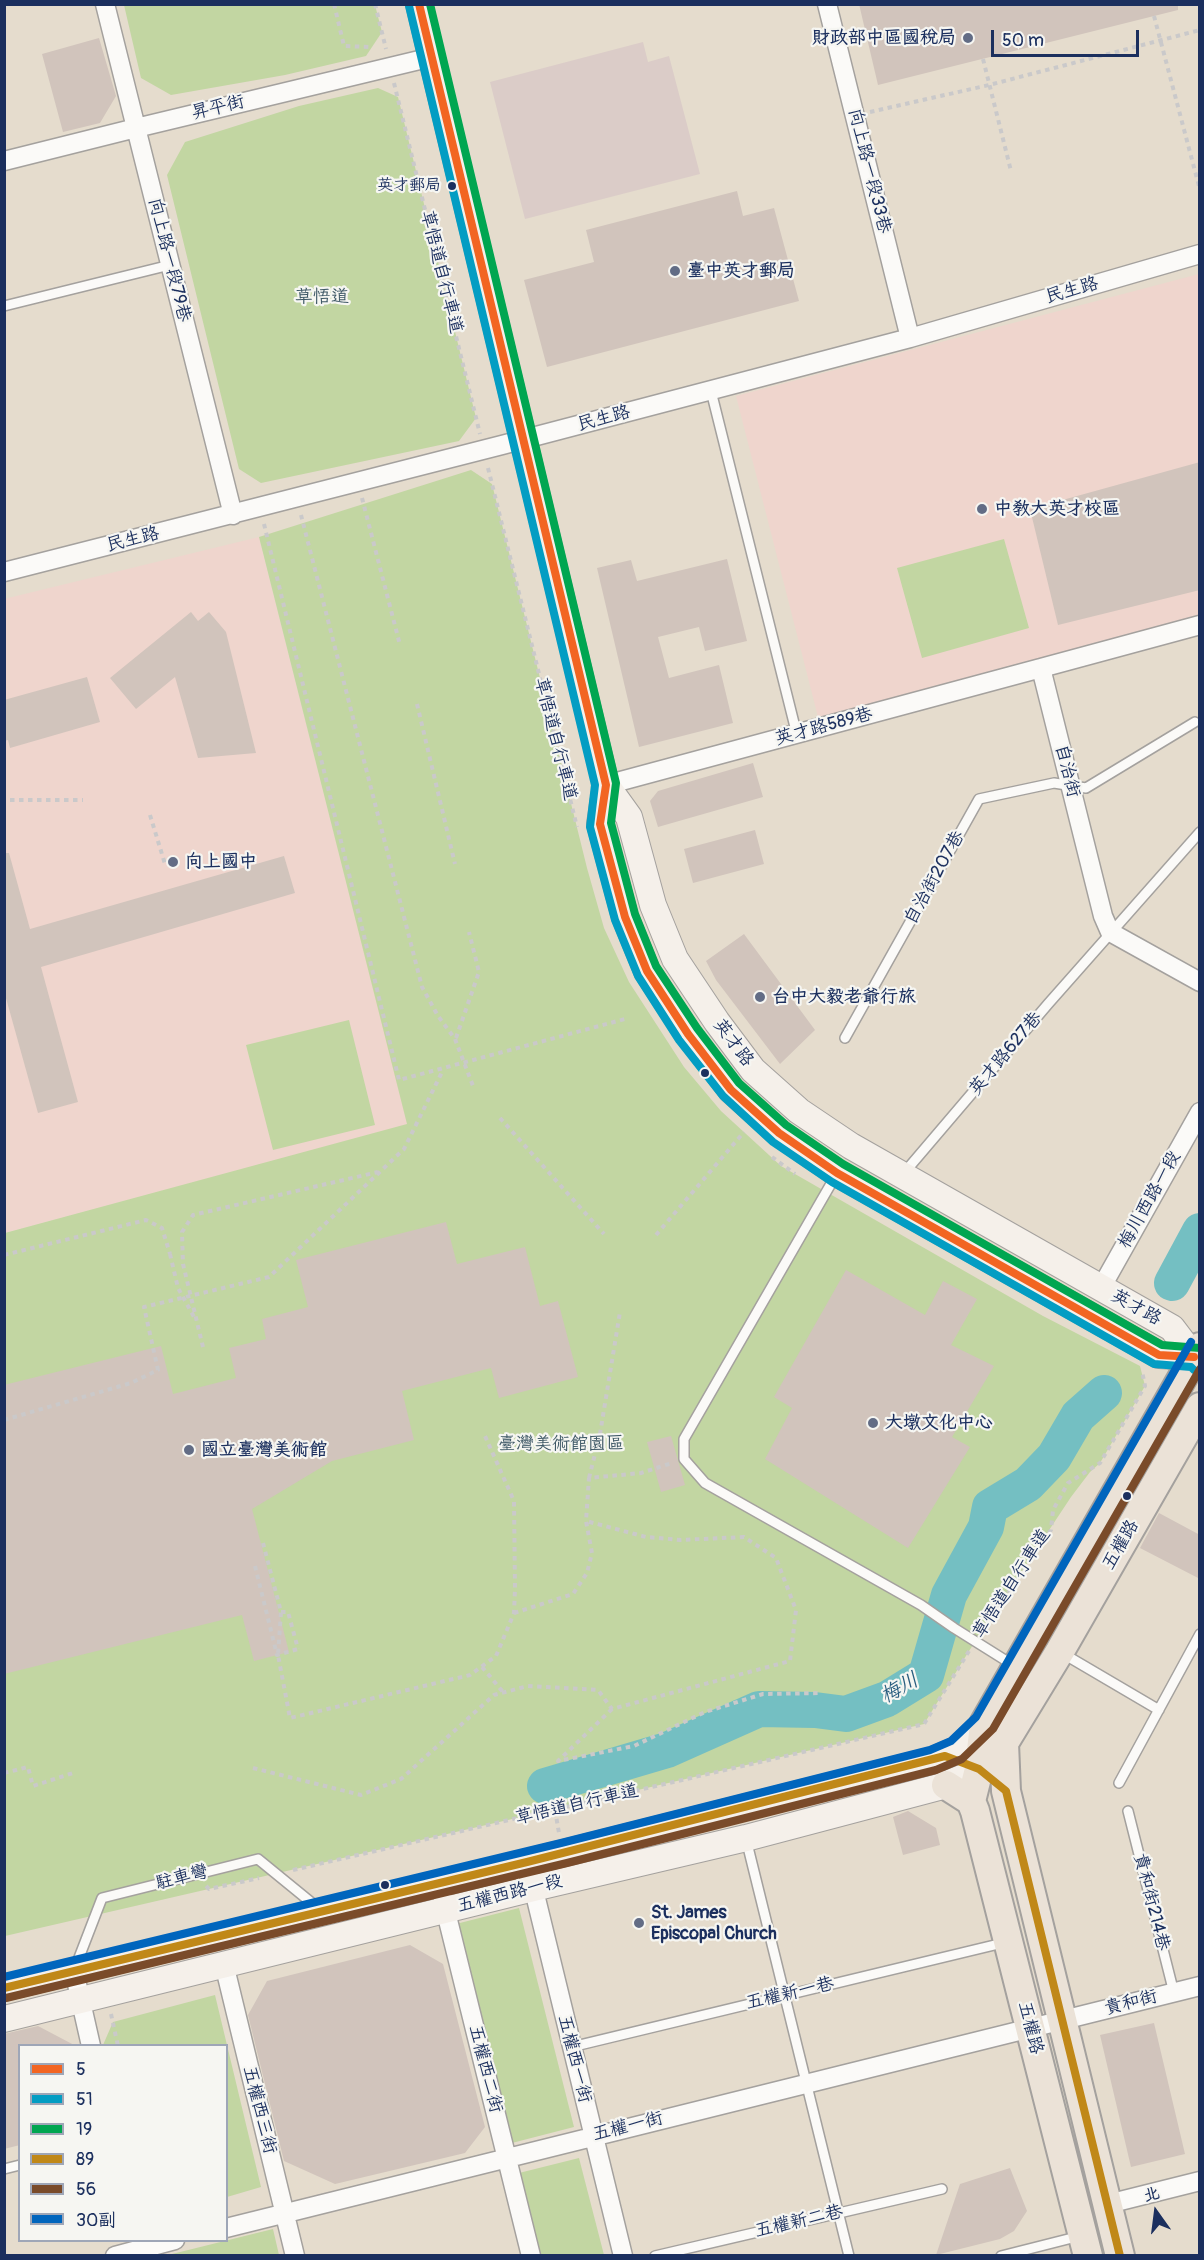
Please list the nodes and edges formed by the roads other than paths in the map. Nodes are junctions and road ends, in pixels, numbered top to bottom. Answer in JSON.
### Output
{"nodes":[{"id":1,"x":105,"y":4,"type":"edge"},
{"id":2,"x":418,"y":4,"type":"edge"},
{"id":3,"x":827,"y":4,"type":"edge"},
{"id":4,"x":432,"y":57,"type":"junction"},
{"id":5,"x":136,"y":128,"type":"junction"},
{"id":6,"x":4,"y":161,"type":"edge"},
{"id":7,"x":1200,"y":254,"type":"edge"},
{"id":8,"x":170,"y":265,"type":"junction"},
{"id":9,"x":4,"y":306,"type":"edge"},
{"id":10,"x":910,"y":338,"type":"junction"},
{"id":11,"x":711,"y":391,"type":"junction"},
{"id":12,"x":524,"y":440,"type":"junction"},
{"id":13,"x":233,"y":515,"type":"junction"},
{"id":14,"x":4,"y":572,"type":"edge"},
{"id":15,"x":1200,"y":625,"type":"edge"},
{"id":16,"x":1041,"y":668,"type":"junction"},
{"id":17,"x":1195,"y":722,"type":"dead end"},
{"id":18,"x":797,"y":735,"type":"junction"},
{"id":19,"x":1070,"y":784,"type":"junction"},
{"id":20,"x":606,"y":785,"type":"junction"},
{"id":21,"x":1200,"y":832,"type":"edge"},
{"id":22,"x":1110,"y":932,"type":"junction"},
{"id":23,"x":1200,"y":982,"type":"edge"},
{"id":24,"x":845,"y":1038,"type":"dead end"},
{"id":25,"x":1200,"y":1112,"type":"edge"},
{"id":26,"x":902,"y":1175,"type":"junction"},
{"id":27,"x":832,"y":1182,"type":"junction"},
{"id":28,"x":1101,"y":1288,"type":"junction"},
{"id":29,"x":1198,"y":1355,"type":"edge"},
{"id":30,"x":1200,"y":1407,"type":"edge"},
{"id":31,"x":1200,"y":1634,"type":"edge"},
{"id":32,"x":1060,"y":1651,"type":"junction"},
{"id":33,"x":1016,"y":1666,"type":"junction"},
{"id":34,"x":1159,"y":1710,"type":"junction"},
{"id":35,"x":984,"y":1724,"type":"junction"},
{"id":36,"x":1004,"y":1743,"type":"junction"},
{"id":37,"x":945,"y":1756,"type":"junction"},
{"id":38,"x":979,"y":1769,"type":"junction"},
{"id":39,"x":1119,"y":1783,"type":"dead end"},
{"id":40,"x":946,"y":1785,"type":"junction"},
{"id":41,"x":1006,"y":1791,"type":"junction"},
{"id":42,"x":971,"y":1801,"type":"junction"},
{"id":43,"x":1128,"y":1811,"type":"dead end"},
{"id":44,"x":746,"y":1838,"type":"junction"},
{"id":45,"x":527,"y":1862,"type":"junction"},
{"id":46,"x":440,"y":1883,"type":"junction"},
{"id":47,"x":534,"y":1888,"type":"junction"},
{"id":48,"x":446,"y":1910,"type":"junction"},
{"id":49,"x":322,"y":1911,"type":"junction"},
{"id":50,"x":1009,"y":1942,"type":"junction"},
{"id":51,"x":224,"y":1964,"type":"junction"},
{"id":52,"x":74,"y":1971,"type":"junction"},
{"id":53,"x":1200,"y":1986,"type":"edge"},
{"id":54,"x":4,"y":1988,"type":"edge"},
{"id":55,"x":1174,"y":1993,"type":"junction"},
{"id":56,"x":784,"y":1996,"type":"junction"},
{"id":57,"x":80,"y":2000,"type":"junction"},
{"id":58,"x":4,"y":2019,"type":"edge"},
{"id":59,"x":1062,"y":2020,"type":"junction"},
{"id":60,"x":1030,"y":2028,"type":"junction"},
{"id":61,"x":91,"y":2044,"type":"edge"},
{"id":62,"x":571,"y":2047,"type":"junction"},
{"id":63,"x":806,"y":2083,"type":"junction"},
{"id":64,"x":594,"y":2136,"type":"junction"},
{"id":65,"x":507,"y":2158,"type":"junction"},
{"id":66,"x":1200,"y":2181,"type":"edge"},
{"id":67,"x":942,"y":2189,"type":"dead end"},
{"id":68,"x":1108,"y":2204,"type":"junction"},
{"id":69,"x":838,"y":2213,"type":"junction"},
{"id":70,"x":285,"y":2214,"type":"junction"},
{"id":71,"x":228,"y":2228,"type":"edge"},
{"id":72,"x":170,"y":2242,"type":"edge"},
{"id":73,"x":1085,"y":2245,"type":"edge"},
{"id":74,"x":140,"y":2248,"type":"edge"},
{"id":75,"x":115,"y":2256,"type":"edge"},
{"id":76,"x":296,"y":2256,"type":"edge"},
{"id":77,"x":531,"y":2256,"type":"edge"},
{"id":78,"x":622,"y":2256,"type":"edge"},
{"id":79,"x":655,"y":2256,"type":"edge"},
{"id":80,"x":849,"y":2256,"type":"edge"},
{"id":81,"x":1000,"y":2256,"type":"edge"},
{"id":82,"x":1120,"y":2256,"type":"edge"}],
"edges":[{"from":1,"to":5,"type":"street","name":"向上路一段79巷"},
{"from":2,"to":4,"type":"main road","name":"英才路"},
{"from":3,"to":10,"type":"street","name":"向上路一段33巷"},
{"from":4,"to":5,"type":"street","name":"昇平街"},
{"from":4,"to":12,"type":"main road","name":"英才路"},
{"from":5,"to":6,"type":"street","name":"昇平街"},
{"from":5,"to":8,"type":"street","name":"向上路一段79巷"},
{"from":7,"to":10,"type":"street","name":"民生路"},
{"from":8,"to":9,"type":"lane"},
{"from":8,"to":13,"type":"street","name":"向上路一段79巷"},
{"from":10,"to":11,"type":"street","name":"民生路"},
{"from":11,"to":12,"type":"street","name":"民生路"},
{"from":11,"to":18,"type":"lane"},
{"from":12,"to":13,"type":"street","name":"民生路"},
{"from":12,"to":20,"type":"main road","name":"英才路"},
{"from":13,"to":14,"type":"street","name":"民生路"},
{"from":15,"to":16,"type":"street"},
{"from":16,"to":18,"type":"street","name":"英才路589巷"},
{"from":16,"to":19,"type":"street","name":"自治街"},
{"from":17,"to":19,"type":"lane"},
{"from":18,"to":20,"type":"street","name":"英才路589巷"},
{"from":19,"to":22,"type":"street","name":"自治街"},
{"from":19,"to":24,"type":"lane","name":"自治街207巷"},
{"from":20,"to":26,"type":"main road","name":"英才路"},
{"from":20,"to":27,"type":"main road","name":"英才路"},
{"from":21,"to":22,"type":"lane","name":"英才路627巷"},
{"from":22,"to":23,"type":"street"},
{"from":22,"to":26,"type":"lane","name":"英才路627巷"},
{"from":25,"to":28,"type":"street","name":"梅川西路一段"},
{"from":26,"to":28,"type":"main road","name":"英才路"},
{"from":27,"to":29,"type":"main road","name":"英才路"},
{"from":27,"to":33,"type":"lane"},
{"from":28,"to":29,"type":"main road","name":"英才路"},
{"from":29,"to":33,"type":"main road","name":"五權路"},
{"from":30,"to":32,"type":"main road","name":"五權路"},
{"from":31,"to":34,"type":"lane"},
{"from":32,"to":34,"type":"lane"},
{"from":32,"to":36,"type":"main road","name":"五權路"},
{"from":33,"to":35,"type":"main road","name":"五權路"},
{"from":34,"to":39,"type":"lane"},
{"from":35,"to":37,"type":"main road","name":"五權西路一段"},
{"from":35,"to":38,"type":"main road","name":"五權路"},
{"from":36,"to":38,"type":"main road","name":"五權路"},
{"from":36,"to":41,"type":"main road","name":"五權路"},
{"from":37,"to":38,"type":"main road"},
{"from":37,"to":45,"type":"main road","name":"五權西路一段"},
{"from":38,"to":40,"type":"main road","name":"五權西路一段"},
{"from":38,"to":41,"type":"main road"},
{"from":38,"to":42,"type":"main road","name":"五權路"},
{"from":40,"to":42,"type":"main road"},
{"from":40,"to":44,"type":"main road","name":"五權西路一段"},
{"from":41,"to":59,"type":"main road","name":"五權路"},
{"from":42,"to":50,"type":"main road","name":"五權路"},
{"from":43,"to":55,"type":"lane","name":"貴和街214巷"},
{"from":44,"to":47,"type":"main road","name":"五權西路一段"},
{"from":44,"to":56,"type":"lane"},
{"from":45,"to":46,"type":"main road","name":"五權西路一段"},
{"from":45,"to":47,"type":"street","name":"五權西一街"},
{"from":46,"to":48,"type":"street","name":"五權西二街"},
{"from":46,"to":49,"type":"main road","name":"五權西路一段"},
{"from":47,"to":48,"type":"main road","name":"五權西路一段"},
{"from":47,"to":62,"type":"street","name":"五權西一街"},
{"from":48,"to":51,"type":"main road","name":"五權西路一段"},
{"from":48,"to":65,"type":"street","name":"五權西二街"},
{"from":49,"to":52,"type":"main road","name":"五權西路一段"},
{"from":49,"to":52,"type":"lane","name":"駐車彎"},
{"from":50,"to":56,"type":"lane","name":"五權新一巷"},
{"from":50,"to":60,"type":"main road","name":"五權路"},
{"from":51,"to":57,"type":"main road","name":"五權西路一段"},
{"from":51,"to":70,"type":"street","name":"五權西三街"},
{"from":52,"to":54,"type":"main road","name":"五權西路一段"},
{"from":52,"to":57,"type":"street"},
{"from":53,"to":55,"type":"street","name":"貴和街"},
{"from":55,"to":59,"type":"street","name":"貴和街"},
{"from":56,"to":62,"type":"lane","name":"五權新一巷"},
{"from":56,"to":63,"type":"lane"},
{"from":57,"to":58,"type":"main road","name":"五權西路一段"},
{"from":57,"to":61,"type":"street"},
{"from":59,"to":60,"type":"street","name":"貴和街"},
{"from":59,"to":68,"type":"main road","name":"五權路"},
{"from":60,"to":63,"type":"street","name":"五權一街"},
{"from":60,"to":73,"type":"main road","name":"五權路"},
{"from":62,"to":64,"type":"street","name":"五權西一街"},
{"from":63,"to":64,"type":"street","name":"五權一街"},
{"from":63,"to":69,"type":"lane"},
{"from":64,"to":65,"type":"street","name":"五權一街"},
{"from":64,"to":78,"type":"street","name":"五權西一街"},
{"from":65,"to":70,"type":"street","name":"五權一街"},
{"from":65,"to":77,"type":"street","name":"五權西二街"},
{"from":66,"to":68,"type":"street"},
{"from":67,"to":69,"type":"lane","name":"五權新二巷"},
{"from":68,"to":82,"type":"main road","name":"五權路"},
{"from":69,"to":79,"type":"lane","name":"五權新二巷"},
{"from":69,"to":80,"type":"lane"},
{"from":70,"to":71,"type":"street","name":"五權一街"},
{"from":70,"to":76,"type":"street","name":"五權西三街"},
{"from":72,"to":74,"type":"street"},
{"from":73,"to":81,"type":"lane"},
{"from":74,"to":75,"type":"street"}]}
